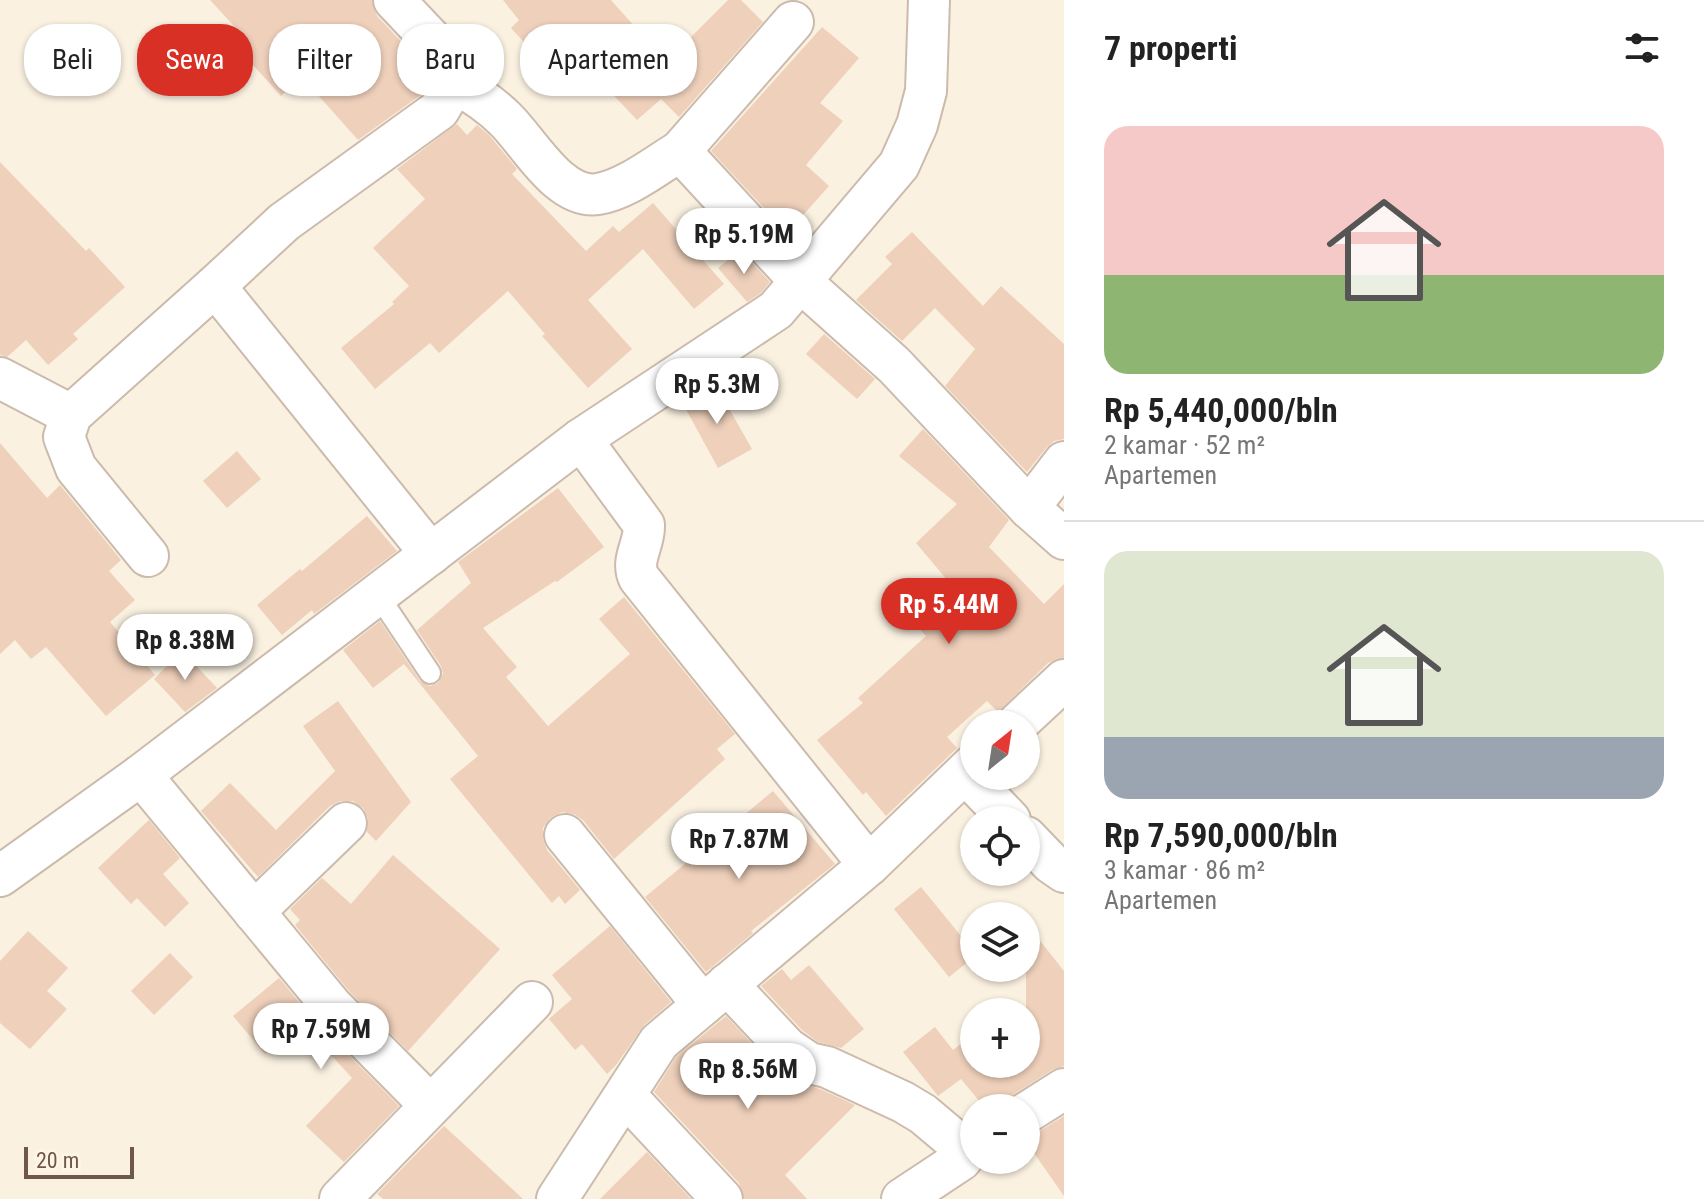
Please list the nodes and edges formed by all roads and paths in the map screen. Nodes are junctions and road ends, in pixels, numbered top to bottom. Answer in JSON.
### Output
{"nodes":[{"id":1,"x":929,"y":0,"type":"edge"},
{"id":2,"x":408,"y":5,"type":"edge"},
{"id":3,"x":793,"y":22,"type":"dead end"},
{"id":4,"x":423,"y":24,"type":"edge"},
{"id":5,"x":447,"y":96,"type":"edge"},
{"id":6,"x":478,"y":96,"type":"edge"},
{"id":7,"x":680,"y":151,"type":"junction"},
{"id":8,"x":800,"y":281,"type":"junction"},
{"id":9,"x":215,"y":286,"type":"junction"},
{"id":10,"x":0,"y":378,"type":"edge"},
{"id":11,"x":71,"y":415,"type":"junction"},
{"id":12,"x":581,"y":439,"type":"junction"},
{"id":13,"x":1064,"y":462,"type":"edge"},
{"id":14,"x":1029,"y":508,"type":"junction"},
{"id":15,"x":1064,"y":539,"type":"edge"},
{"id":16,"x":431,"y":554,"type":"junction"},
{"id":17,"x":148,"y":556,"type":"dead end"},
{"id":18,"x":378,"y":595,"type":"junction"},
{"id":19,"x":430,"y":673,"type":"dead end"},
{"id":20,"x":1064,"y":680,"type":"edge"},
{"id":21,"x":1032,"y":710,"type":"edge"},
{"id":22,"x":141,"y":775,"type":"junction"},
{"id":23,"x":960,"y":777,"type":"edge"},
{"id":24,"x":986,"y":790,"type":"edge"},
{"id":25,"x":999,"y":806,"type":"edge"},
{"id":26,"x":346,"y":823,"type":"dead end"},
{"id":27,"x":565,"y":835,"type":"dead end"},
{"id":28,"x":1040,"y":852,"type":"edge"},
{"id":29,"x":4,"y":861,"type":"edge"},
{"id":30,"x":869,"y":865,"type":"junction"},
{"id":31,"x":1064,"y":872,"type":"edge"},
{"id":32,"x":254,"y":912,"type":"junction"},
{"id":33,"x":715,"y":995,"type":"junction"},
{"id":34,"x":532,"y":1002,"type":"dead end"},
{"id":35,"x":1064,"y":1089,"type":"edge"},
{"id":36,"x":625,"y":1095,"type":"junction"},
{"id":37,"x":1040,"y":1104,"type":"edge"},
{"id":38,"x":430,"y":1105,"type":"junction"},
{"id":39,"x":960,"y":1139,"type":"edge"},
{"id":40,"x":960,"y":1161,"type":"edge"},
{"id":41,"x":340,"y":1199,"type":"edge"},
{"id":42,"x":557,"y":1199,"type":"edge"},
{"id":43,"x":722,"y":1199,"type":"edge"},
{"id":44,"x":902,"y":1199,"type":"edge"}],
"edges":[{"from":1,"to":8,"type":"street"},
{"from":2,"to":4,"type":"street"},
{"from":3,"to":7,"type":"street"},
{"from":5,"to":9,"type":"street"},
{"from":6,"to":7,"type":"street"},
{"from":7,"to":8,"type":"street"},
{"from":8,"to":12,"type":"street"},
{"from":8,"to":14,"type":"street"},
{"from":9,"to":11,"type":"street"},
{"from":9,"to":16,"type":"street"},
{"from":10,"to":11,"type":"street"},
{"from":11,"to":17,"type":"street"},
{"from":12,"to":16,"type":"street"},
{"from":12,"to":30,"type":"street"},
{"from":13,"to":14,"type":"street"},
{"from":14,"to":15,"type":"street"},
{"from":16,"to":18,"type":"street"},
{"from":18,"to":19,"type":"lane"},
{"from":18,"to":22,"type":"street"},
{"from":20,"to":21,"type":"street"},
{"from":22,"to":29,"type":"street"},
{"from":22,"to":32,"type":"street"},
{"from":23,"to":30,"type":"street"},
{"from":24,"to":25,"type":"street"},
{"from":26,"to":32,"type":"street"},
{"from":27,"to":33,"type":"street"},
{"from":28,"to":31,"type":"street"},
{"from":30,"to":33,"type":"street"},
{"from":32,"to":38,"type":"street"},
{"from":33,"to":36,"type":"street"},
{"from":33,"to":39,"type":"street"},
{"from":34,"to":38,"type":"street"},
{"from":35,"to":37,"type":"street"},
{"from":36,"to":42,"type":"street"},
{"from":36,"to":43,"type":"street"},
{"from":38,"to":41,"type":"street"},
{"from":40,"to":44,"type":"street"}]}
